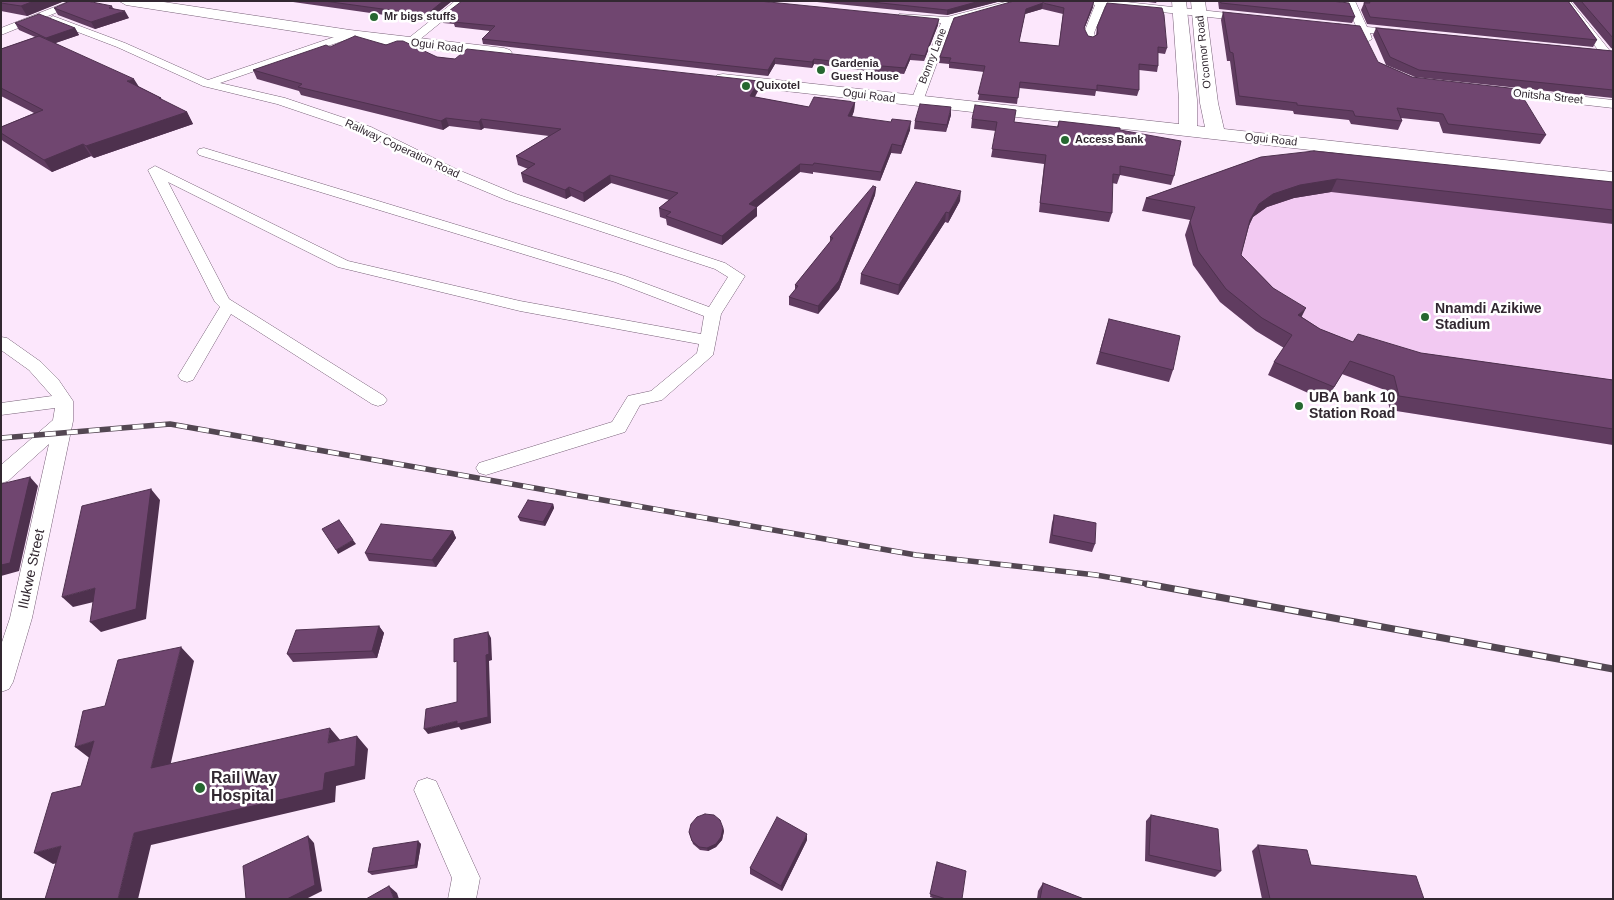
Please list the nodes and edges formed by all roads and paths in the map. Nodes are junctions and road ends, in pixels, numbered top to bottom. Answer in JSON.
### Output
{"nodes":[{"id":1,"x":80,"y":1,"type":"edge"},
{"id":2,"x":126,"y":1,"type":"edge"},
{"id":3,"x":179,"y":1,"type":"edge"},
{"id":4,"x":462,"y":1,"type":"edge"},
{"id":5,"x":1022,"y":1,"type":"edge"},
{"id":6,"x":1086,"y":1,"type":"edge"},
{"id":7,"x":1350,"y":1,"type":"edge"},
{"id":8,"x":1565,"y":1,"type":"edge"},
{"id":9,"x":1101,"y":4,"type":"junction"},
{"id":10,"x":1179,"y":7,"type":"edge"},
{"id":11,"x":1199,"y":8,"type":"edge"},
{"id":12,"x":889,"y":14,"type":"edge"},
{"id":13,"x":45,"y":16,"type":"junction"},
{"id":14,"x":1257,"y":19,"type":"edge"},
{"id":15,"x":947,"y":20,"type":"junction"},
{"id":16,"x":1324,"y":26,"type":"edge"},
{"id":17,"x":1362,"y":29,"type":"junction"},
{"id":18,"x":1,"y":32,"type":"edge"},
{"id":19,"x":1410,"y":34,"type":"edge"},
{"id":20,"x":350,"y":35,"type":"junction"},
{"id":21,"x":415,"y":38,"type":"junction"},
{"id":22,"x":1091,"y":38,"type":"edge"},
{"id":23,"x":518,"y":50,"type":"edge"},
{"id":24,"x":1588,"y":51,"type":"edge"},
{"id":25,"x":1372,"y":52,"type":"edge"},
{"id":26,"x":1609,"y":54,"type":"edge"},
{"id":27,"x":709,"y":72,"type":"edge"},
{"id":28,"x":207,"y":84,"type":"junction"},
{"id":29,"x":1485,"y":90,"type":"edge"},
{"id":30,"x":918,"y":97,"type":"junction"},
{"id":31,"x":1188,"y":100,"type":"junction"},
{"id":32,"x":1209,"y":103,"type":"junction"},
{"id":33,"x":1613,"y":104,"type":"edge"},
{"id":34,"x":1150,"y":118,"type":"junction"},
{"id":35,"x":1187,"y":126,"type":"junction"},
{"id":36,"x":1250,"y":128,"type":"junction"},
{"id":37,"x":1215,"y":129,"type":"junction"},
{"id":38,"x":204,"y":152,"type":"dead end"},
{"id":39,"x":1613,"y":167,"type":"edge"},
{"id":40,"x":1613,"y":178,"type":"edge"},
{"id":41,"x":228,"y":306,"type":"junction"},
{"id":42,"x":713,"y":314,"type":"junction"},
{"id":43,"x":708,"y":340,"type":"junction"},
{"id":44,"x":1,"y":342,"type":"edge"},
{"id":45,"x":1,"y":358,"type":"edge"},
{"id":46,"x":24,"y":358,"type":"junction"},
{"id":47,"x":186,"y":376,"type":"dead end"},
{"id":48,"x":378,"y":400,"type":"dead end"},
{"id":49,"x":64,"y":401,"type":"junction"},
{"id":50,"x":1,"y":409,"type":"edge"},
{"id":51,"x":64,"y":421,"type":"junction"},
{"id":52,"x":57,"y":454,"type":"joint"},
{"id":53,"x":486,"y":468,"type":"dead end"},
{"id":54,"x":5,"y":470,"type":"edge"},
{"id":55,"x":1,"y":682,"type":"edge"},
{"id":56,"x":427,"y":790,"type":"dead end"},
{"id":57,"x":462,"y":899,"type":"edge"}],
"edges":[{"from":1,"to":13,"type":"street"},
{"from":2,"to":20,"type":"main road","name":"Ogui Road"},
{"from":3,"to":21,"type":"main road","name":"Ogui Road"},
{"from":4,"to":21,"type":"street"},
{"from":5,"to":15,"type":"street"},
{"from":6,"to":9,"type":"street"},
{"from":7,"to":17,"type":"street"},
{"from":8,"to":26,"type":"street"},
{"from":9,"to":10,"type":"street"},
{"from":9,"to":22,"type":"street"},
{"from":10,"to":11,"type":"street"},
{"from":10,"to":31,"type":"main road","name":"O'connor Road"},
{"from":11,"to":14,"type":"street"},
{"from":11,"to":32,"type":"main road","name":"O'connor Road"},
{"from":12,"to":15,"type":"street"},
{"from":13,"to":18,"type":"street"},
{"from":13,"to":28,"type":"street","name":"Railway Coperation Road"},
{"from":15,"to":30,"type":"street","name":"Bonny Lane"},
{"from":16,"to":17,"type":"street"},
{"from":17,"to":19,"type":"street"},
{"from":17,"to":25,"type":"street"},
{"from":20,"to":21,"type":"main road","name":"Ogui Road"},
{"from":20,"to":28,"type":"street"},
{"from":21,"to":23,"type":"main road","name":"Ogui Road"},
{"from":24,"to":26,"type":"street"},
{"from":27,"to":30,"type":"main road","name":"Ogui Road"},
{"from":28,"to":42,"type":"street","name":"Railway Coperation Road"},
{"from":29,"to":33,"type":"street","name":"Onitsha Street"},
{"from":30,"to":34,"type":"main road","name":"Ogui Road"},
{"from":30,"to":35,"type":"main road","name":"Ogui Road"},
{"from":31,"to":34,"type":"main road"},
{"from":31,"to":35,"type":"main road","name":"O'connor Road"},
{"from":32,"to":36,"type":"main road"},
{"from":32,"to":37,"type":"main road","name":"O'connor Road"},
{"from":34,"to":35,"type":"main road","name":"Ogui Road"},
{"from":35,"to":37,"type":"main road","name":"Ogui Road"},
{"from":36,"to":37,"type":"main road","name":"Ogui Road"},
{"from":36,"to":39,"type":"main road","name":"Ogui Road"},
{"from":37,"to":40,"type":"main road","name":"Ogui Road"},
{"from":38,"to":42,"type":"street"},
{"from":41,"to":43,"type":"street"},
{"from":41,"to":47,"type":"street"},
{"from":41,"to":48,"type":"street"},
{"from":42,"to":43,"type":"street"},
{"from":43,"to":53,"type":"street"},
{"from":44,"to":46,"type":"street"},
{"from":45,"to":46,"type":"street"},
{"from":46,"to":49,"type":"street"},
{"from":49,"to":50,"type":"street"},
{"from":49,"to":51,"type":"street"},
{"from":51,"to":52,"type":"street"},
{"from":51,"to":54,"type":"street"},
{"from":52,"to":55,"type":"street","name":"Ilukwe Street"},
{"from":56,"to":57,"type":"street"}]}
